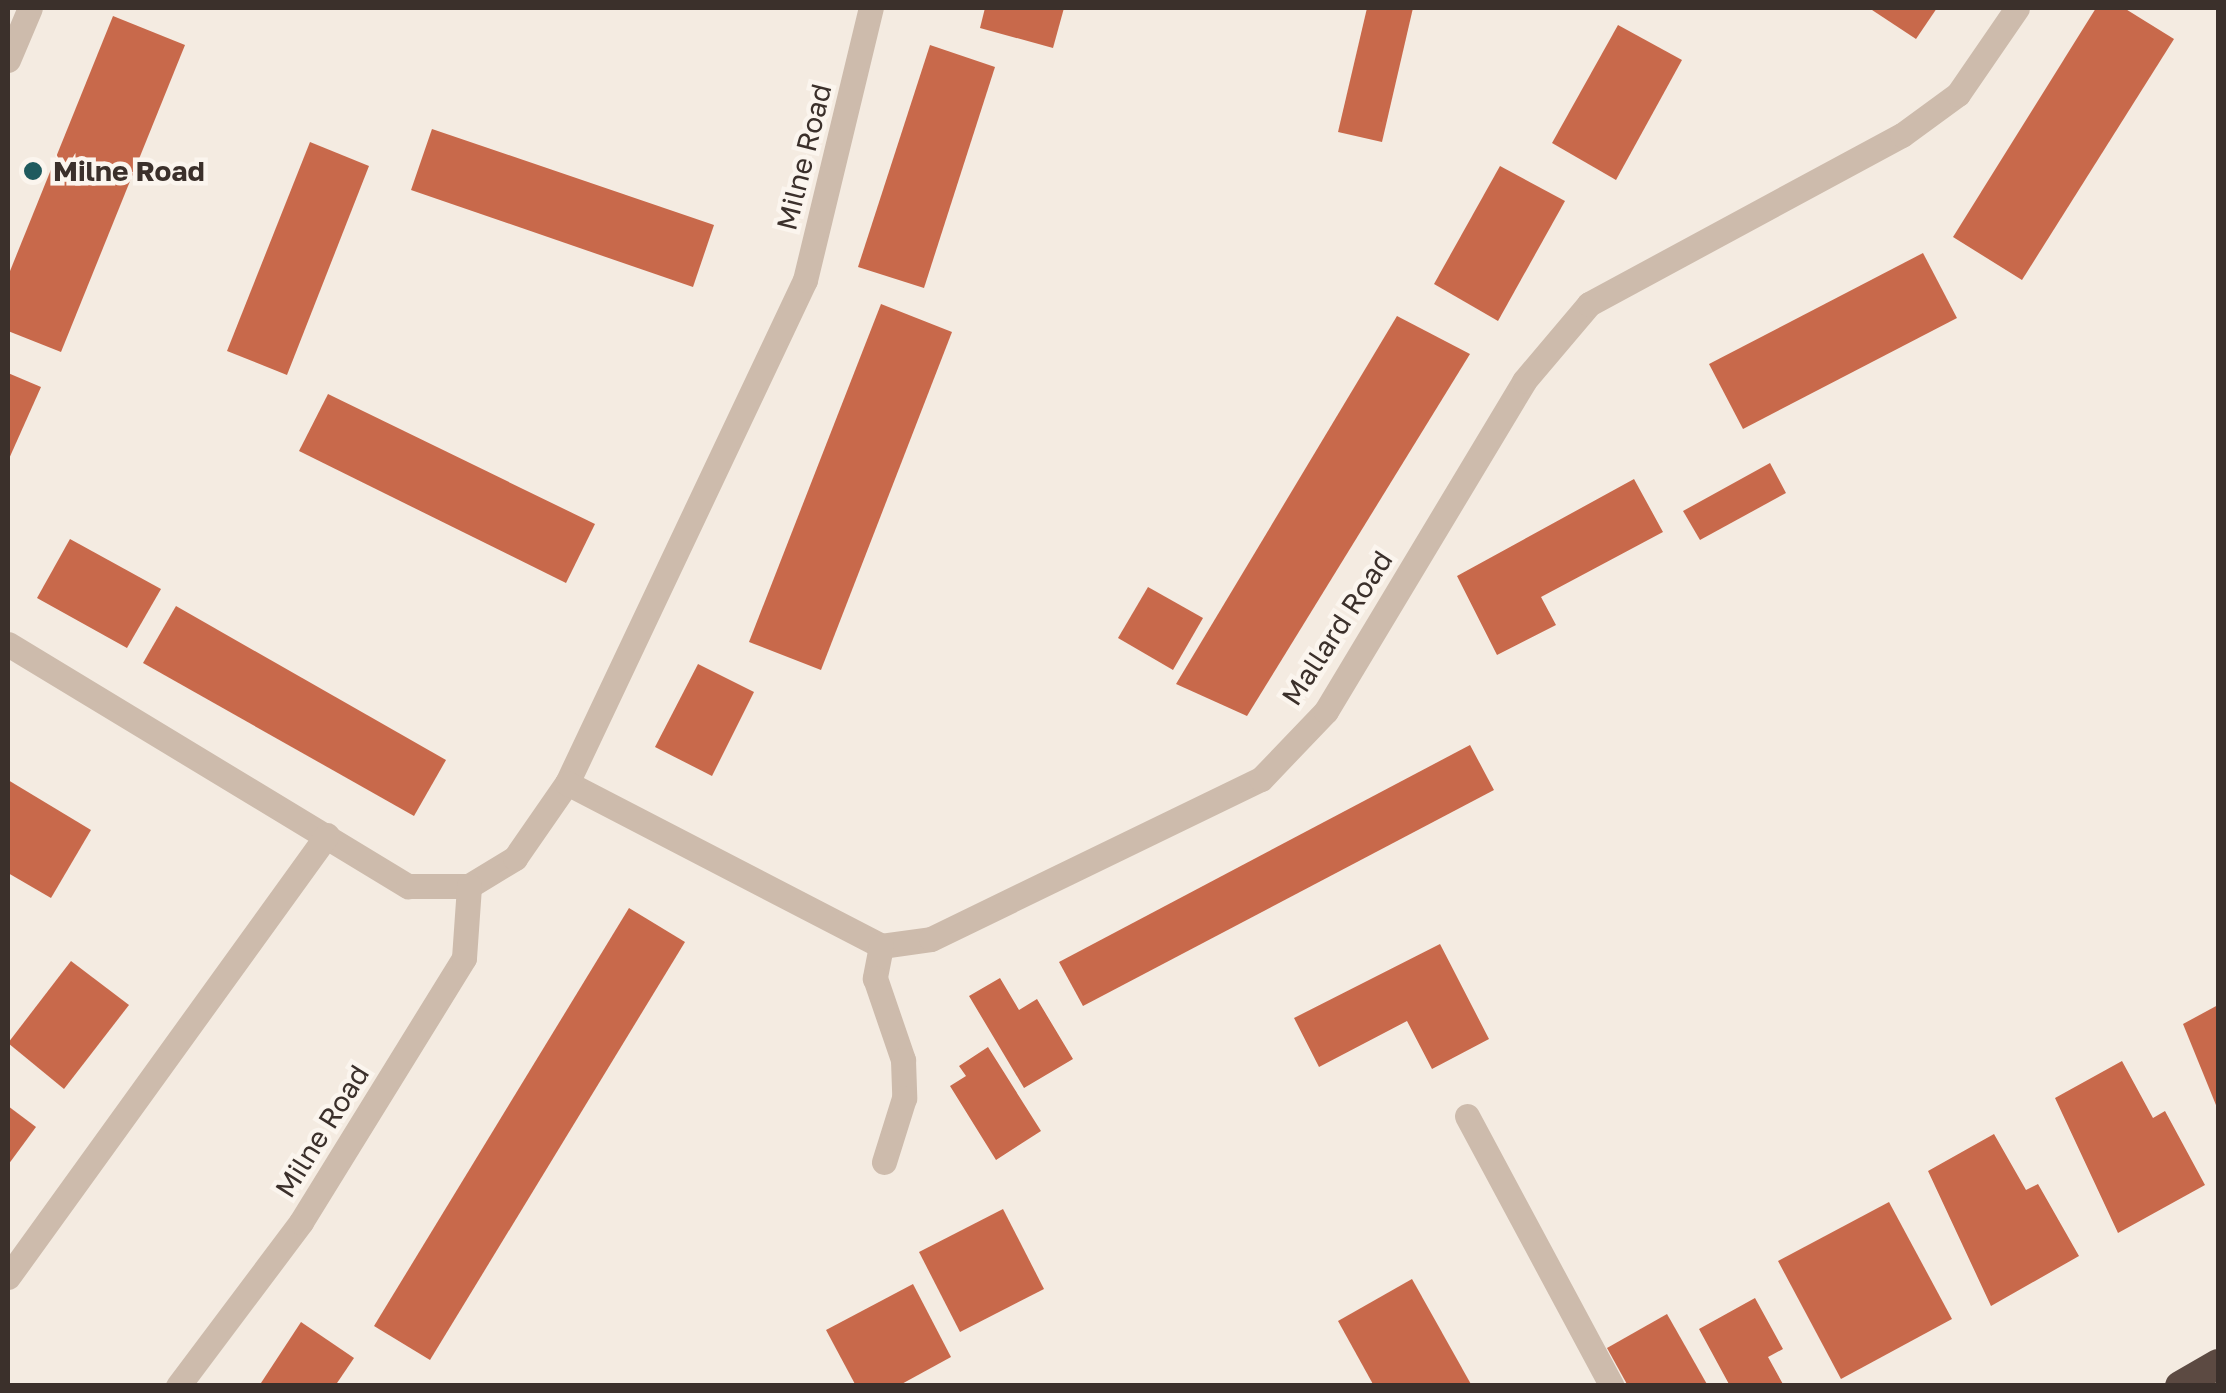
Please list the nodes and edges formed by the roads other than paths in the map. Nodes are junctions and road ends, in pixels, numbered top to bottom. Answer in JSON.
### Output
{"nodes":[{"id":1,"x":30,"y":8,"type":"edge"},
{"id":2,"x":872,"y":8,"type":"edge"},
{"id":3,"x":2017,"y":8,"type":"edge"},
{"id":4,"x":8,"y":60,"type":"edge"},
{"id":5,"x":8,"y":644,"type":"edge"},
{"id":6,"x":567,"y":784,"type":"junction"},
{"id":7,"x":327,"y":834,"type":"junction"},
{"id":8,"x":470,"y":886,"type":"junction"},
{"id":9,"x":881,"y":946,"type":"junction"},
{"id":10,"x":1467,"y":1116,"type":"dead end"},
{"id":11,"x":884,"y":1162,"type":"dead end"},
{"id":12,"x":8,"y":1277,"type":"edge"},
{"id":13,"x":2218,"y":1364,"type":"edge"},
{"id":14,"x":178,"y":1386,"type":"edge"},
{"id":15,"x":1612,"y":1386,"type":"edge"},
{"id":16,"x":2180,"y":1386,"type":"edge"}],
"edges":[{"from":1,"to":4,"type":"street"},
{"from":2,"to":6,"type":"street","name":"Milne Road"},
{"from":3,"to":9,"type":"street","name":"Mallard Road"},
{"from":5,"to":7,"type":"street"},
{"from":6,"to":8,"type":"street","name":"Milne Road"},
{"from":6,"to":9,"type":"street"},
{"from":7,"to":8,"type":"street"},
{"from":7,"to":12,"type":"street"},
{"from":8,"to":14,"type":"street","name":"Milne Road"},
{"from":9,"to":11,"type":"street"},
{"from":10,"to":15,"type":"street"},
{"from":13,"to":16,"type":"highway"}]}
